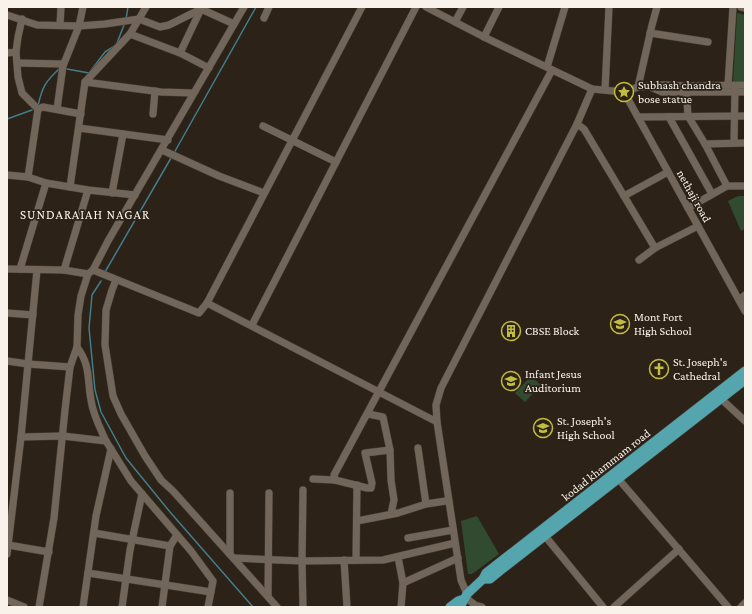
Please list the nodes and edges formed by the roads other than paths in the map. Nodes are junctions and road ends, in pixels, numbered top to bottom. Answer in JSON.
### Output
{"nodes":[{"id":1,"x":61,"y":7,"type":"edge"},
{"id":2,"x":83,"y":7,"type":"edge"},
{"id":3,"x":146,"y":7,"type":"edge"},
{"id":4,"x":244,"y":7,"type":"edge"},
{"id":5,"x":269,"y":7,"type":"edge"},
{"id":6,"x":362,"y":7,"type":"edge"},
{"id":7,"x":416,"y":7,"type":"edge"},
{"id":8,"x":426,"y":7,"type":"edge"},
{"id":9,"x":463,"y":7,"type":"edge"},
{"id":10,"x":499,"y":7,"type":"edge"},
{"id":11,"x":565,"y":7,"type":"edge"},
{"id":12,"x":608,"y":7,"type":"edge"},
{"id":13,"x":657,"y":7,"type":"edge"},
{"id":14,"x":733,"y":7,"type":"edge"},
{"id":15,"x":741,"y":7,"type":"edge"},
{"id":16,"x":201,"y":8,"type":"edge"},
{"id":17,"x":745,"y":8,"type":"edge"},
{"id":18,"x":7,"y":15,"type":"edge"},
{"id":19,"x":264,"y":18,"type":"dead end"},
{"id":20,"x":22,"y":19,"type":"junction"},
{"id":21,"x":136,"y":19,"type":"junction"},
{"id":22,"x":455,"y":22,"type":"junction"},
{"id":23,"x":234,"y":24,"type":"junction"},
{"id":24,"x":60,"y":25,"type":"junction"},
{"id":25,"x":79,"y":26,"type":"junction"},
{"id":26,"x":650,"y":33,"type":"junction"},
{"id":27,"x":130,"y":34,"type":"junction"},
{"id":28,"x":484,"y":37,"type":"junction"},
{"id":29,"x":708,"y":42,"type":"dead end"},
{"id":30,"x":16,"y":52,"type":"junction"},
{"id":31,"x":7,"y":53,"type":"edge"},
{"id":32,"x":180,"y":53,"type":"junction"},
{"id":33,"x":17,"y":63,"type":"junction"},
{"id":34,"x":63,"y":64,"type":"junction"},
{"id":35,"x":208,"y":68,"type":"junction"},
{"id":36,"x":549,"y":68,"type":"junction"},
{"id":37,"x":86,"y":82,"type":"junction"},
{"id":38,"x":745,"y":85,"type":"edge"},
{"id":39,"x":638,"y":87,"type":"junction"},
{"id":40,"x":733,"y":87,"type":"junction"},
{"id":41,"x":592,"y":89,"type":"junction"},
{"id":42,"x":686,"y":89,"type":"junction"},
{"id":43,"x":605,"y":90,"type":"junction"},
{"id":44,"x":155,"y":91,"type":"junction"},
{"id":45,"x":624,"y":92,"type":"junction"},
{"id":46,"x":745,"y":92,"type":"edge"},
{"id":47,"x":193,"y":93,"type":"junction"},
{"id":48,"x":38,"y":109,"type":"junction"},
{"id":49,"x":57,"y":109,"type":"junction"},
{"id":50,"x":81,"y":114,"type":"junction"},
{"id":51,"x":153,"y":114,"type":"dead end"},
{"id":52,"x":688,"y":116,"type":"junction"},
{"id":53,"x":735,"y":116,"type":"junction"},
{"id":54,"x":745,"y":116,"type":"edge"},
{"id":55,"x":638,"y":117,"type":"junction"},
{"id":56,"x":669,"y":117,"type":"junction"},
{"id":57,"x":577,"y":124,"type":"junction"},
{"id":58,"x":263,"y":126,"type":"dead end"},
{"id":59,"x":79,"y":128,"type":"junction"},
{"id":60,"x":123,"y":134,"type":"junction"},
{"id":61,"x":292,"y":139,"type":"junction"},
{"id":62,"x":168,"y":140,"type":"junction"},
{"id":63,"x":734,"y":143,"type":"junction"},
{"id":64,"x":745,"y":143,"type":"edge"},
{"id":65,"x":706,"y":144,"type":"junction"},
{"id":66,"x":162,"y":150,"type":"junction"},
{"id":67,"x":336,"y":162,"type":"junction"},
{"id":68,"x":668,"y":172,"type":"junction"},
{"id":69,"x":7,"y":175,"type":"edge"},
{"id":70,"x":28,"y":177,"type":"junction"},
{"id":71,"x":46,"y":183,"type":"junction"},
{"id":72,"x":727,"y":186,"type":"junction"},
{"id":73,"x":745,"y":186,"type":"edge"},
{"id":74,"x":70,"y":187,"type":"junction"},
{"id":75,"x":88,"y":190,"type":"junction"},
{"id":76,"x":264,"y":192,"type":"junction"},
{"id":77,"x":112,"y":193,"type":"junction"},
{"id":78,"x":712,"y":194,"type":"junction"},
{"id":79,"x":135,"y":195,"type":"junction"},
{"id":80,"x":624,"y":196,"type":"junction"},
{"id":81,"x":688,"y":208,"type":"junction"},
{"id":82,"x":698,"y":226,"type":"junction"},
{"id":83,"x":655,"y":248,"type":"junction"},
{"id":84,"x":639,"y":260,"type":"dead end"},
{"id":85,"x":7,"y":269,"type":"edge"},
{"id":86,"x":20,"y":269,"type":"junction"},
{"id":87,"x":37,"y":270,"type":"junction"},
{"id":88,"x":64,"y":270,"type":"junction"},
{"id":89,"x":93,"y":272,"type":"junction"},
{"id":90,"x":116,"y":280,"type":"junction"},
{"id":91,"x":745,"y":295,"type":"edge"},
{"id":92,"x":739,"y":300,"type":"junction"},
{"id":93,"x":207,"y":303,"type":"junction"},
{"id":94,"x":745,"y":311,"type":"edge"},
{"id":95,"x":7,"y":313,"type":"edge"},
{"id":96,"x":33,"y":315,"type":"junction"},
{"id":97,"x":252,"y":325,"type":"junction"},
{"id":98,"x":77,"y":347,"type":"junction"},
{"id":99,"x":7,"y":361,"type":"edge"},
{"id":100,"x":28,"y":364,"type":"junction"},
{"id":101,"x":70,"y":367,"type":"junction"},
{"id":102,"x":745,"y":371,"type":"edge"},
{"id":103,"x":745,"y":380,"type":"edge"},
{"id":104,"x":380,"y":392,"type":"junction"},
{"id":105,"x":718,"y":396,"type":"junction"},
{"id":106,"x":368,"y":414,"type":"junction"},
{"id":107,"x":745,"y":421,"type":"edge"},
{"id":108,"x":438,"y":422,"type":"junction"},
{"id":109,"x":63,"y":436,"type":"junction"},
{"id":110,"x":21,"y":437,"type":"junction"},
{"id":111,"x":106,"y":442,"type":"junction"},
{"id":112,"x":418,"y":448,"type":"dead end"},
{"id":113,"x":111,"y":450,"type":"junction"},
{"id":114,"x":390,"y":450,"type":"junction"},
{"id":115,"x":616,"y":477,"type":"junction"},
{"id":116,"x":313,"y":479,"type":"dead end"},
{"id":117,"x":336,"y":480,"type":"junction"},
{"id":118,"x":357,"y":485,"type":"junction"},
{"id":119,"x":303,"y":490,"type":"dead end"},
{"id":120,"x":230,"y":493,"type":"dead end"},
{"id":121,"x":269,"y":493,"type":"dead end"},
{"id":122,"x":142,"y":494,"type":"junction"},
{"id":123,"x":449,"y":502,"type":"junction"},
{"id":124,"x":426,"y":504,"type":"junction"},
{"id":125,"x":391,"y":514,"type":"junction"},
{"id":126,"x":356,"y":521,"type":"junction"},
{"id":127,"x":453,"y":530,"type":"junction"},
{"id":128,"x":94,"y":533,"type":"junction"},
{"id":129,"x":177,"y":535,"type":"junction"},
{"id":130,"x":546,"y":536,"type":"junction"},
{"id":131,"x":408,"y":538,"type":"dead end"},
{"id":132,"x":133,"y":540,"type":"junction"},
{"id":133,"x":455,"y":543,"type":"junction"},
{"id":134,"x":8,"y":545,"type":"junction"},
{"id":135,"x":170,"y":546,"type":"junction"},
{"id":136,"x":679,"y":549,"type":"junction"},
{"id":137,"x":49,"y":552,"type":"junction"},
{"id":138,"x":7,"y":554,"type":"edge"},
{"id":139,"x":232,"y":556,"type":"junction"},
{"id":140,"x":398,"y":557,"type":"junction"},
{"id":141,"x":458,"y":558,"type":"junction"},
{"id":142,"x":268,"y":560,"type":"junction"},
{"id":143,"x":344,"y":560,"type":"junction"},
{"id":144,"x":356,"y":560,"type":"junction"},
{"id":145,"x":302,"y":561,"type":"junction"},
{"id":146,"x":88,"y":573,"type":"junction"},
{"id":147,"x":126,"y":579,"type":"junction"},
{"id":148,"x":483,"y":579,"type":"junction"},
{"id":149,"x":403,"y":582,"type":"junction"},
{"id":150,"x":164,"y":585,"type":"junction"},
{"id":151,"x":211,"y":592,"type":"junction"},
{"id":152,"x":268,"y":596,"type":"junction"},
{"id":153,"x":464,"y":599,"type":"edge"},
{"id":154,"x":7,"y":600,"type":"edge"},
{"id":155,"x":745,"y":604,"type":"edge"},
{"id":156,"x":24,"y":607,"type":"edge"},
{"id":157,"x":39,"y":607,"type":"edge"},
{"id":158,"x":83,"y":607,"type":"edge"},
{"id":159,"x":122,"y":607,"type":"edge"},
{"id":160,"x":162,"y":607,"type":"edge"},
{"id":161,"x":208,"y":607,"type":"edge"},
{"id":162,"x":277,"y":607,"type":"edge"},
{"id":163,"x":303,"y":607,"type":"edge"},
{"id":164,"x":347,"y":607,"type":"edge"},
{"id":165,"x":401,"y":607,"type":"edge"},
{"id":166,"x":450,"y":607,"type":"edge"},
{"id":167,"x":482,"y":607,"type":"edge"},
{"id":168,"x":603,"y":607,"type":"edge"},
{"id":169,"x":614,"y":607,"type":"edge"},
{"id":170,"x":728,"y":607,"type":"edge"},
{"id":171,"x":741,"y":607,"type":"edge"}],
"edges":[{"from":1,"to":24,"type":"street"},
{"from":2,"to":25,"type":"street"},
{"from":3,"to":21,"type":"street"},
{"from":4,"to":23,"type":"street"},
{"from":5,"to":19,"type":"street"},
{"from":6,"to":61,"type":"street"},
{"from":7,"to":67,"type":"street"},
{"from":8,"to":22,"type":"street"},
{"from":9,"to":22,"type":"street"},
{"from":10,"to":28,"type":"street"},
{"from":11,"to":36,"type":"street"},
{"from":12,"to":43,"type":"street"},
{"from":13,"to":26,"type":"street"},
{"from":14,"to":40,"type":"street"},
{"from":15,"to":17,"type":"street"},
{"from":16,"to":21,"type":"street"},
{"from":16,"to":23,"type":"street"},
{"from":16,"to":32,"type":"street"},
{"from":18,"to":20,"type":"street"},
{"from":20,"to":24,"type":"street"},
{"from":20,"to":30,"type":"street"},
{"from":21,"to":25,"type":"street"},
{"from":21,"to":27,"type":"street"},
{"from":22,"to":28,"type":"street"},
{"from":23,"to":35,"type":"street"},
{"from":24,"to":25,"type":"street"},
{"from":25,"to":34,"type":"street"},
{"from":26,"to":29,"type":"street"},
{"from":26,"to":39,"type":"street"},
{"from":27,"to":32,"type":"street"},
{"from":27,"to":37,"type":"street"},
{"from":28,"to":36,"type":"street"},
{"from":30,"to":31,"type":"street"},
{"from":30,"to":33,"type":"street"},
{"from":32,"to":35,"type":"street"},
{"from":33,"to":34,"type":"street"},
{"from":33,"to":48,"type":"street"},
{"from":34,"to":49,"type":"street"},
{"from":35,"to":47,"type":"street"},
{"from":36,"to":41,"type":"street"},
{"from":36,"to":104,"type":"street"},
{"from":37,"to":44,"type":"street"},
{"from":37,"to":50,"type":"street"},
{"from":38,"to":40,"type":"street"},
{"from":39,"to":42,"type":"street"},
{"from":39,"to":45,"type":"street"},
{"from":40,"to":42,"type":"street"},
{"from":40,"to":46,"type":"street"},
{"from":40,"to":53,"type":"street"},
{"from":41,"to":43,"type":"street"},
{"from":41,"to":57,"type":"street"},
{"from":42,"to":52,"type":"street"},
{"from":43,"to":45,"type":"street"},
{"from":44,"to":47,"type":"street"},
{"from":44,"to":51,"type":"street"},
{"from":45,"to":55,"type":"street","name":"nethaji road"},
{"from":47,"to":62,"type":"street"},
{"from":48,"to":49,"type":"street"},
{"from":48,"to":70,"type":"street"},
{"from":49,"to":50,"type":"street"},
{"from":50,"to":59,"type":"street"},
{"from":52,"to":53,"type":"street"},
{"from":52,"to":56,"type":"street"},
{"from":52,"to":65,"type":"street"},
{"from":53,"to":54,"type":"street"},
{"from":53,"to":63,"type":"street"},
{"from":55,"to":56,"type":"street"},
{"from":55,"to":68,"type":"street","name":"nethaji road"},
{"from":56,"to":78,"type":"street"},
{"from":57,"to":80,"type":"street"},
{"from":57,"to":108,"type":"street"},
{"from":58,"to":61,"type":"street"},
{"from":59,"to":60,"type":"street"},
{"from":59,"to":74,"type":"street"},
{"from":60,"to":62,"type":"street"},
{"from":60,"to":77,"type":"street"},
{"from":61,"to":67,"type":"street"},
{"from":61,"to":76,"type":"street"},
{"from":62,"to":66,"type":"street"},
{"from":63,"to":64,"type":"street"},
{"from":63,"to":65,"type":"street"},
{"from":65,"to":72,"type":"street"},
{"from":66,"to":76,"type":"street"},
{"from":66,"to":79,"type":"street"},
{"from":67,"to":97,"type":"street"},
{"from":68,"to":80,"type":"street"},
{"from":68,"to":81,"type":"street","name":"nethaji road"},
{"from":69,"to":70,"type":"street"},
{"from":70,"to":71,"type":"street"},
{"from":71,"to":74,"type":"street"},
{"from":71,"to":86,"type":"street"},
{"from":72,"to":73,"type":"street"},
{"from":72,"to":78,"type":"street"},
{"from":74,"to":75,"type":"street"},
{"from":75,"to":77,"type":"street"},
{"from":75,"to":88,"type":"street"},
{"from":76,"to":93,"type":"street"},
{"from":77,"to":79,"type":"street"},
{"from":78,"to":81,"type":"street"},
{"from":79,"to":89,"type":"street"},
{"from":80,"to":83,"type":"street"},
{"from":81,"to":82,"type":"street","name":"nethaji road"},
{"from":82,"to":83,"type":"street"},
{"from":82,"to":92,"type":"street","name":"nethaji road"},
{"from":83,"to":84,"type":"street"},
{"from":85,"to":86,"type":"street"},
{"from":86,"to":87,"type":"street"},
{"from":87,"to":88,"type":"street"},
{"from":87,"to":96,"type":"street"},
{"from":88,"to":89,"type":"street"},
{"from":89,"to":90,"type":"street"},
{"from":89,"to":98,"type":"street"},
{"from":90,"to":93,"type":"street"},
{"from":90,"to":139,"type":"street"},
{"from":91,"to":92,"type":"street"},
{"from":92,"to":94,"type":"street","name":"nethaji road"},
{"from":93,"to":97,"type":"street"},
{"from":95,"to":96,"type":"street"},
{"from":96,"to":100,"type":"street"},
{"from":97,"to":104,"type":"street"},
{"from":98,"to":101,"type":"street"},
{"from":98,"to":111,"type":"street"},
{"from":99,"to":100,"type":"street"},
{"from":100,"to":101,"type":"street"},
{"from":100,"to":110,"type":"street"},
{"from":101,"to":109,"type":"street"},
{"from":102,"to":105,"type":"main road","name":"kodad khammam road"},
{"from":103,"to":105,"type":"main road","name":"kodad khammam road"},
{"from":104,"to":106,"type":"street"},
{"from":104,"to":108,"type":"street"},
{"from":105,"to":107,"type":"street"},
{"from":105,"to":115,"type":"main road","name":"kodad khammam road"},
{"from":106,"to":114,"type":"street"},
{"from":106,"to":117,"type":"street"},
{"from":108,"to":123,"type":"street"},
{"from":109,"to":110,"type":"street"},
{"from":109,"to":111,"type":"street"},
{"from":109,"to":137,"type":"street"},
{"from":110,"to":134,"type":"street"},
{"from":111,"to":113,"type":"street"},
{"from":112,"to":124,"type":"street"},
{"from":113,"to":122,"type":"street"},
{"from":113,"to":128,"type":"street"},
{"from":114,"to":118,"type":"street"},
{"from":114,"to":125,"type":"street"},
{"from":115,"to":130,"type":"main road","name":"kodad khammam road"},
{"from":115,"to":136,"type":"street"},
{"from":115,"to":148,"type":"main road","name":"kodad khammam road"},
{"from":116,"to":117,"type":"street"},
{"from":117,"to":118,"type":"street"},
{"from":118,"to":126,"type":"street"},
{"from":119,"to":145,"type":"street"},
{"from":120,"to":139,"type":"street"},
{"from":121,"to":142,"type":"street"},
{"from":122,"to":129,"type":"street"},
{"from":122,"to":132,"type":"street"},
{"from":123,"to":124,"type":"street"},
{"from":123,"to":127,"type":"street"},
{"from":124,"to":125,"type":"street"},
{"from":125,"to":126,"type":"street"},
{"from":126,"to":144,"type":"street"},
{"from":127,"to":131,"type":"street"},
{"from":127,"to":133,"type":"street"},
{"from":128,"to":132,"type":"street"},
{"from":128,"to":146,"type":"street"},
{"from":129,"to":135,"type":"street"},
{"from":129,"to":151,"type":"street"},
{"from":130,"to":148,"type":"main road","name":"kodad khammam road"},
{"from":130,"to":168,"type":"street"},
{"from":132,"to":135,"type":"street"},
{"from":132,"to":147,"type":"street"},
{"from":133,"to":140,"type":"street"},
{"from":133,"to":141,"type":"street"},
{"from":134,"to":137,"type":"street"},
{"from":134,"to":138,"type":"street"},
{"from":135,"to":150,"type":"street"},
{"from":136,"to":169,"type":"street"},
{"from":136,"to":170,"type":"street"},
{"from":137,"to":157,"type":"street"},
{"from":139,"to":142,"type":"street"},
{"from":139,"to":152,"type":"street"},
{"from":140,"to":144,"type":"street"},
{"from":140,"to":149,"type":"street"},
{"from":141,"to":149,"type":"street"},
{"from":141,"to":153,"type":"street"},
{"from":142,"to":145,"type":"street"},
{"from":142,"to":152,"type":"street"},
{"from":143,"to":144,"type":"street"},
{"from":143,"to":145,"type":"street"},
{"from":143,"to":164,"type":"street"},
{"from":145,"to":163,"type":"street"},
{"from":146,"to":147,"type":"street"},
{"from":146,"to":158,"type":"street"},
{"from":147,"to":150,"type":"street"},
{"from":147,"to":159,"type":"street"},
{"from":148,"to":153,"type":"main road","name":"kodad khammam road"},
{"from":149,"to":165,"type":"street"},
{"from":150,"to":151,"type":"street"},
{"from":150,"to":160,"type":"street"},
{"from":151,"to":161,"type":"street"},
{"from":152,"to":162,"type":"street"},
{"from":153,"to":166,"type":"main road","name":"kodad khammam road"},
{"from":153,"to":167,"type":"street"},
{"from":154,"to":156,"type":"street"},
{"from":155,"to":171,"type":"street"}]}
